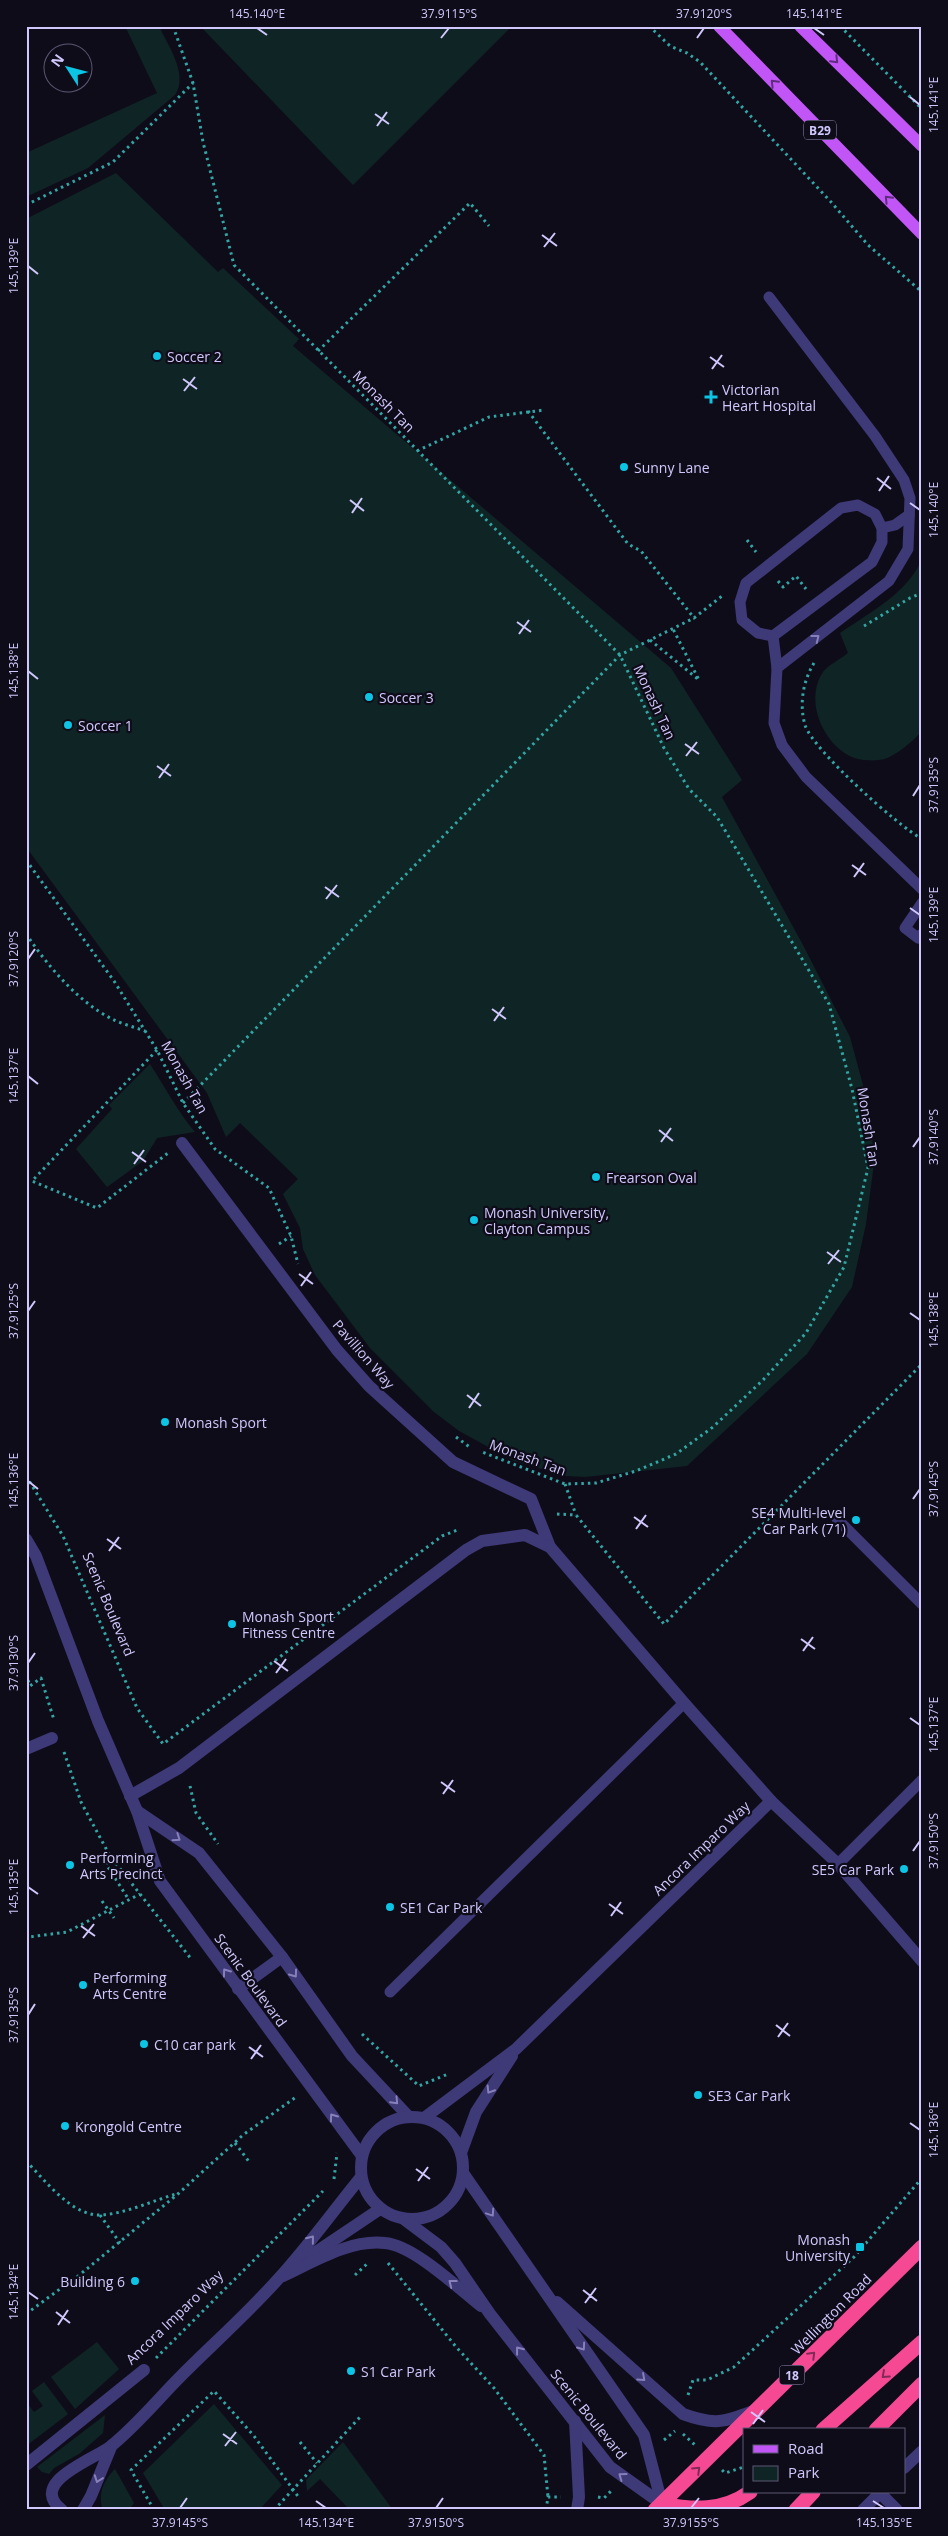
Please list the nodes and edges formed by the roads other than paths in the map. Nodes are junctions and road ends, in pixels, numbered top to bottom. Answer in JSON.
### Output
{"nodes":[{"id":1,"x":719,"y":26,"type":"edge"},
{"id":2,"x":800,"y":26,"type":"edge"},
{"id":3,"x":922,"y":146,"type":"edge"},
{"id":4,"x":922,"y":234,"type":"edge"},
{"id":5,"x":769,"y":297,"type":"dead end"},
{"id":6,"x":909,"y":515,"type":"junction"},
{"id":7,"x":882,"y":528,"type":"junction"},
{"id":8,"x":773,"y":636,"type":"junction"},
{"id":9,"x":777,"y":668,"type":"junction"},
{"id":10,"x":922,"y":889,"type":"edge"},
{"id":11,"x":922,"y":903,"type":"edge"},
{"id":12,"x":922,"y":934,"type":"edge"},
{"id":13,"x":178,"y":1146,"type":"road end"},
{"id":14,"x":837,"y":1519,"type":"dead end"},
{"id":15,"x":26,"y":1539,"type":"edge"},
{"id":16,"x":550,"y":1547,"type":"junction"},
{"id":17,"x":922,"y":1604,"type":"edge"},
{"id":18,"x":684,"y":1703,"type":"junction"},
{"id":19,"x":54,"y":1732,"type":"road end"},
{"id":20,"x":26,"y":1749,"type":"edge"},
{"id":21,"x":922,"y":1780,"type":"edge"},
{"id":22,"x":130,"y":1796,"type":"junction"},
{"id":23,"x":771,"y":1801,"type":"junction"},
{"id":24,"x":137,"y":1811,"type":"junction"},
{"id":25,"x":838,"y":1864,"type":"junction"},
{"id":26,"x":282,"y":1957,"type":"junction"},
{"id":27,"x":922,"y":1961,"type":"edge"},
{"id":28,"x":238,"y":1988,"type":"junction"},
{"id":29,"x":390,"y":1992,"type":"dead end"},
{"id":30,"x":516,"y":2049,"type":"junction"},
{"id":31,"x":410,"y":2117,"type":"junction"},
{"id":32,"x":424,"y":2118,"type":"junction"},
{"id":33,"x":460,"y":2153,"type":"junction"},
{"id":34,"x":362,"y":2156,"type":"junction"},
{"id":35,"x":464,"y":2172,"type":"junction"},
{"id":36,"x":361,"y":2176,"type":"junction"},
{"id":37,"x":380,"y":2209,"type":"junction"},
{"id":38,"x":406,"y":2220,"type":"junction"},
{"id":39,"x":922,"y":2247,"type":"edge"},
{"id":40,"x":280,"y":2277,"type":"junction"},
{"id":41,"x":540,"y":2287,"type":"junction"},
{"id":42,"x":490,"y":2314,"type":"junction"},
{"id":43,"x":922,"y":2342,"type":"edge"},
{"id":44,"x":144,"y":2370,"type":"road end"},
{"id":45,"x":922,"y":2384,"type":"edge"},
{"id":46,"x":757,"y":2410,"type":"junction"},
{"id":47,"x":575,"y":2421,"type":"junction"},
{"id":48,"x":825,"y":2428,"type":"edge"},
{"id":49,"x":878,"y":2428,"type":"edge"},
{"id":50,"x":111,"y":2447,"type":"junction"},
{"id":51,"x":922,"y":2451,"type":"edge"},
{"id":52,"x":26,"y":2465,"type":"edge"},
{"id":53,"x":906,"y":2466,"type":"edge"},
{"id":54,"x":747,"y":2494,"type":"edge"},
{"id":55,"x":811,"y":2494,"type":"edge"},
{"id":56,"x":879,"y":2494,"type":"edge"},
{"id":57,"x":881,"y":2494,"type":"edge"},
{"id":58,"x":659,"y":2508,"type":"edge"},
{"id":59,"x":62,"y":2510,"type":"edge"},
{"id":60,"x":83,"y":2510,"type":"edge"},
{"id":61,"x":577,"y":2510,"type":"edge"},
{"id":62,"x":796,"y":2510,"type":"edge"},
{"id":63,"x":863,"y":2510,"type":"edge"},
{"id":64,"x":897,"y":2510,"type":"edge"}],
"edges":[{"from":4,"to":1,"type":"main road","number":"B29","one_way":true},
{"from":2,"to":3,"type":"main road","one_way":true},
{"from":5,"to":6,"type":"lane"},
{"from":6,"to":7,"type":"lane"},
{"from":9,"to":6,"type":"lane","one_way":true},
{"from":7,"to":8,"type":"lane"},
{"from":7,"to":8,"type":"lane"},
{"from":8,"to":9,"type":"lane"},
{"from":9,"to":10,"type":"lane"},
{"from":11,"to":12,"type":"lane"},
{"from":13,"to":16,"type":"street","name":"Pavillion Way"},
{"from":14,"to":17,"type":"lane"},
{"from":15,"to":22,"type":"street","name":"Scenic Boulevard"},
{"from":16,"to":18,"type":"street","name":"Ancora Imparo Way"},
{"from":16,"to":22,"type":"street"},
{"from":18,"to":23,"type":"street","name":"Ancora Imparo Way"},
{"from":18,"to":29,"type":"lane"},
{"from":19,"to":20,"type":"street"},
{"from":21,"to":25,"type":"lane"},
{"from":22,"to":24,"type":"street","name":"Scenic Boulevard"},
{"from":23,"to":25,"type":"street"},
{"from":23,"to":30,"type":"street","name":"Ancora Imparo Way"},
{"from":24,"to":26,"type":"street","one_way":true},
{"from":28,"to":24,"type":"street","name":"Scenic Boulevard","one_way":true},
{"from":25,"to":27,"type":"street"},
{"from":26,"to":28,"type":"street"},
{"from":26,"to":31,"type":"street","one_way":true},
{"from":34,"to":28,"type":"street","name":"Scenic Boulevard","one_way":true},
{"from":30,"to":32,"type":"street","name":"Ancora Imparo Way"},
{"from":30,"to":33,"type":"street","name":"Ancora Imparo Way","one_way":true},
{"from":31,"to":32,"type":"street"},
{"from":31,"to":34,"type":"street"},
{"from":32,"to":33,"type":"street"},
{"from":33,"to":35,"type":"street"},
{"from":34,"to":36,"type":"street"},
{"from":35,"to":38,"type":"street"},
{"from":35,"to":41,"type":"street","name":"Scenic Boulevard","one_way":true},
{"from":36,"to":37,"type":"street"},
{"from":40,"to":36,"type":"street","one_way":true},
{"from":37,"to":38,"type":"street"},
{"from":37,"to":40,"type":"street"},
{"from":38,"to":42,"type":"street","name":"Scenic Boulevard"},
{"from":46,"to":39,"type":"highway","name":"Wellington Road","number":"18","one_way":true},
{"from":42,"to":40,"type":"street","one_way":true},
{"from":40,"to":50,"type":"street"},
{"from":41,"to":46,"type":"street","one_way":true},
{"from":41,"to":58,"type":"street","name":"Scenic Boulevard","one_way":true},
{"from":47,"to":42,"type":"street","name":"Scenic Boulevard","one_way":true},
{"from":43,"to":48,"type":"highway","one_way":true},
{"from":44,"to":52,"type":"street","name":"Ancora Imparo Way"},
{"from":45,"to":49,"type":"highway"},
{"from":58,"to":46,"type":"highway","name":"Wellington Road","number":"18","one_way":true},
{"from":58,"to":47,"type":"street","name":"Scenic Boulevard","one_way":true},
{"from":47,"to":61,"type":"street"},
{"from":50,"to":59,"type":"street"},
{"from":50,"to":60,"type":"street","one_way":true},
{"from":51,"to":53,"type":"street"},
{"from":54,"to":58,"type":"highway"},
{"from":55,"to":62,"type":"highway"},
{"from":56,"to":63,"type":"street"},
{"from":57,"to":64,"type":"street"}]}
